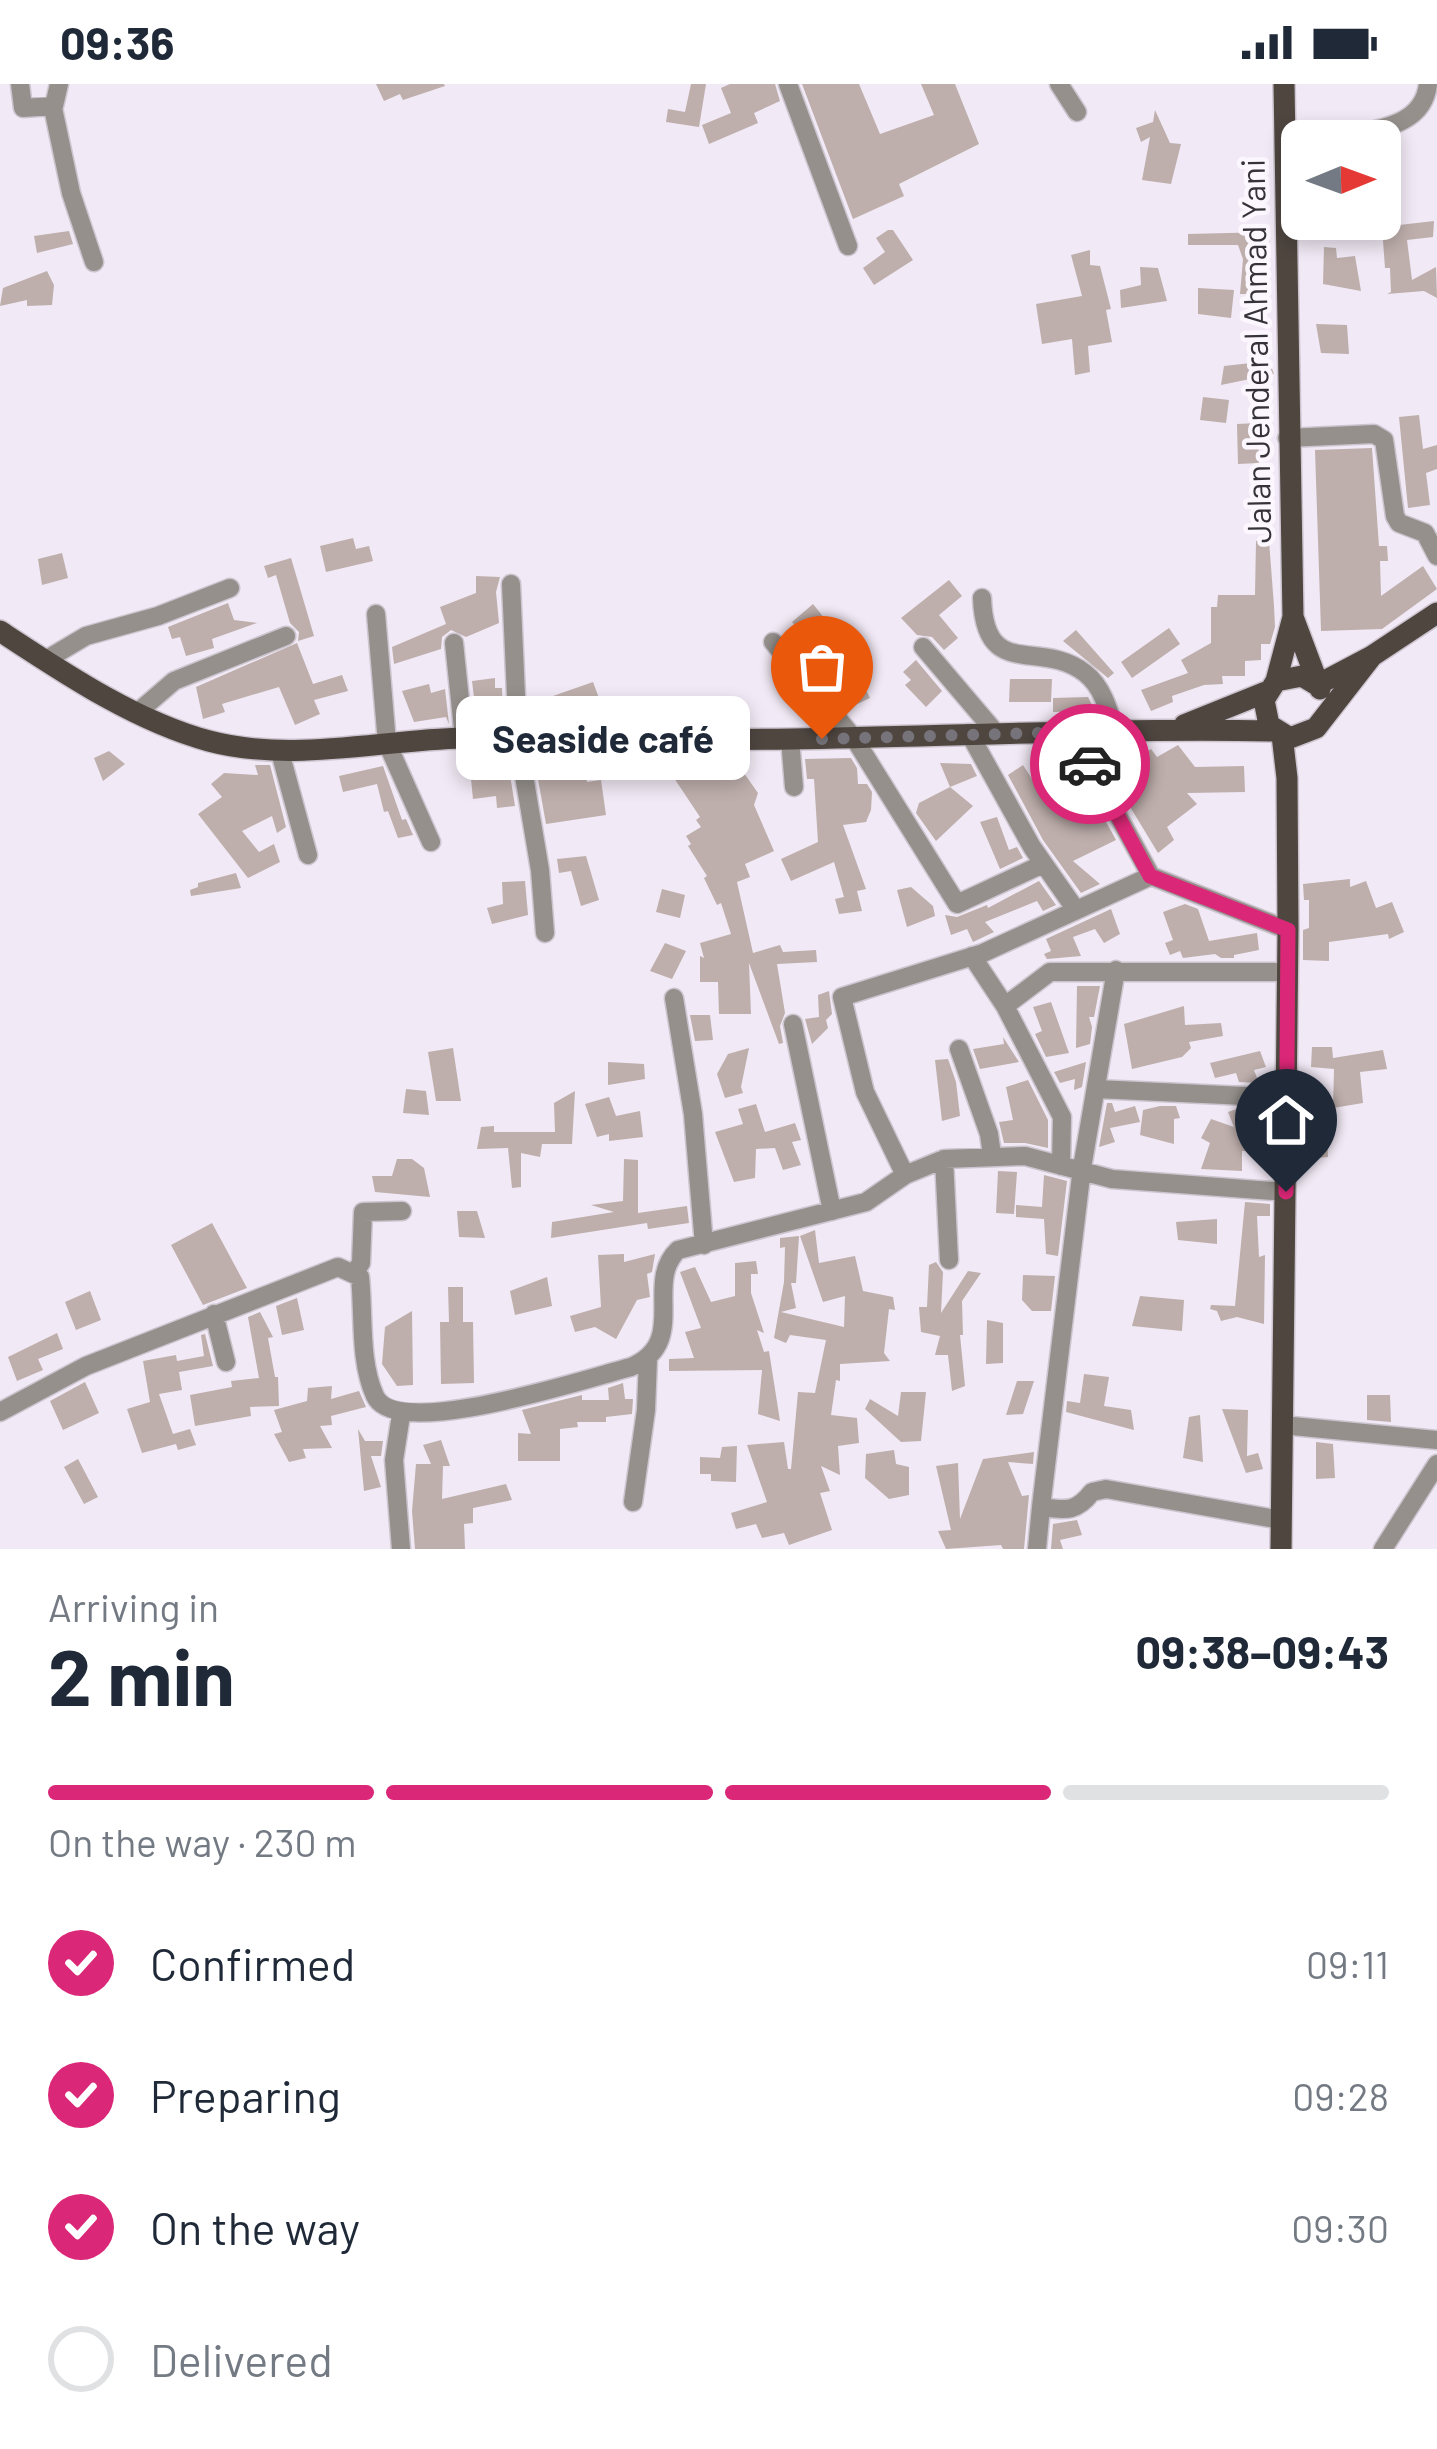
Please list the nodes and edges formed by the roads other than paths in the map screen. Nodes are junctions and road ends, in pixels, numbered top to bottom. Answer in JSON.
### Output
{"nodes":[{"id":1,"x":20,"y":84,"type":"edge"},
{"id":2,"x":59,"y":84,"type":"edge"},
{"id":3,"x":788,"y":84,"type":"edge"},
{"id":4,"x":1059,"y":84,"type":"edge"},
{"id":5,"x":1284,"y":84,"type":"edge"},
{"id":6,"x":1428,"y":84,"type":"edge"},
{"id":7,"x":52,"y":108,"type":"junction"},
{"id":8,"x":1077,"y":112,"type":"dead end"},
{"id":9,"x":1289,"y":120,"type":"edge"},
{"id":10,"x":1400,"y":120,"type":"edge"},
{"id":11,"x":1291,"y":240,"type":"edge"},
{"id":12,"x":848,"y":246,"type":"dead end"},
{"id":13,"x":94,"y":262,"type":"dead end"},
{"id":14,"x":1287,"y":439,"type":"junction"},
{"id":15,"x":1437,"y":556,"type":"edge"},
{"id":16,"x":511,"y":584,"type":"dead end"},
{"id":17,"x":230,"y":588,"type":"dead end"},
{"id":18,"x":982,"y":598,"type":"dead end"},
{"id":19,"x":1437,"y":613,"type":"edge"},
{"id":20,"x":376,"y":614,"type":"dead end"},
{"id":21,"x":1293,"y":617,"type":"junction"},
{"id":22,"x":0,"y":631,"type":"edge"},
{"id":23,"x":286,"y":636,"type":"dead end"},
{"id":24,"x":773,"y":642,"type":"dead end"},
{"id":25,"x":454,"y":644,"type":"dead end"},
{"id":26,"x":923,"y":647,"type":"dead end"},
{"id":27,"x":1372,"y":656,"type":"junction"},
{"id":28,"x":44,"y":661,"type":"junction"},
{"id":29,"x":1317,"y":685,"type":"junction"},
{"id":30,"x":1271,"y":686,"type":"junction"},
{"id":31,"x":138,"y":712,"type":"junction"},
{"id":32,"x":1315,"y":727,"type":"junction"},
{"id":33,"x":1172,"y":730,"type":"junction"},
{"id":34,"x":1072,"y":732,"type":"junction"},
{"id":35,"x":1115,"y":732,"type":"junction"},
{"id":36,"x":969,"y":733,"type":"junction"},
{"id":37,"x":996,"y":733,"type":"junction"},
{"id":38,"x":1278,"y":733,"type":"junction"},
{"id":39,"x":464,"y":738,"type":"junction"},
{"id":40,"x":854,"y":738,"type":"junction"},
{"id":41,"x":518,"y":740,"type":"junction"},
{"id":42,"x":790,"y":740,"type":"junction"},
{"id":43,"x":387,"y":743,"type":"junction"},
{"id":44,"x":280,"y":752,"type":"junction"},
{"id":45,"x":1287,"y":778,"type":"junction"},
{"id":46,"x":794,"y":787,"type":"dead end"},
{"id":47,"x":431,"y":842,"type":"dead end"},
{"id":48,"x":308,"y":854,"type":"dead end"},
{"id":49,"x":1043,"y":864,"type":"junction"},
{"id":50,"x":1150,"y":876,"type":"junction"},
{"id":51,"x":1076,"y":910,"type":"junction"},
{"id":52,"x":1288,"y":930,"type":"junction"},
{"id":53,"x":544,"y":933,"type":"dead end"},
{"id":54,"x":972,"y":956,"type":"junction"},
{"id":55,"x":1116,"y":970,"type":"junction"},
{"id":56,"x":1287,"y":972,"type":"junction"},
{"id":57,"x":674,"y":998,"type":"dead end"},
{"id":58,"x":1005,"y":1006,"type":"junction"},
{"id":59,"x":793,"y":1024,"type":"dead end"},
{"id":60,"x":958,"y":1049,"type":"dead end"},
{"id":61,"x":1096,"y":1088,"type":"junction"},
{"id":62,"x":1286,"y":1098,"type":"junction"},
{"id":63,"x":992,"y":1155,"type":"junction"},
{"id":64,"x":944,"y":1159,"type":"junction"},
{"id":65,"x":1061,"y":1166,"type":"junction"},
{"id":66,"x":1082,"y":1168,"type":"junction"},
{"id":67,"x":905,"y":1175,"type":"junction"},
{"id":68,"x":1286,"y":1192,"type":"junction"},
{"id":69,"x":402,"y":1211,"type":"dead end"},
{"id":70,"x":832,"y":1211,"type":"junction"},
{"id":71,"x":704,"y":1245,"type":"junction"},
{"id":72,"x":949,"y":1260,"type":"dead end"},
{"id":73,"x":355,"y":1272,"type":"junction"},
{"id":74,"x":214,"y":1314,"type":"junction"},
{"id":75,"x":648,"y":1359,"type":"junction"},
{"id":76,"x":226,"y":1362,"type":"dead end"},
{"id":77,"x":0,"y":1412,"type":"edge"},
{"id":78,"x":401,"y":1415,"type":"junction"},
{"id":79,"x":1282,"y":1425,"type":"junction"},
{"id":80,"x":1437,"y":1440,"type":"edge"},
{"id":81,"x":1437,"y":1464,"type":"edge"},
{"id":82,"x":633,"y":1502,"type":"dead end"},
{"id":83,"x":1040,"y":1507,"type":"junction"},
{"id":84,"x":1281,"y":1520,"type":"junction"},
{"id":85,"x":401,"y":1549,"type":"edge"},
{"id":86,"x":1037,"y":1549,"type":"edge"},
{"id":87,"x":1281,"y":1549,"type":"edge"},
{"id":88,"x":1382,"y":1549,"type":"edge"}],
"edges":[{"from":1,"to":7,"type":"street"},
{"from":2,"to":7,"type":"street"},
{"from":3,"to":12,"type":"street"},
{"from":4,"to":8,"type":"street"},
{"from":5,"to":9,"type":"main road","name":"Jalan Jenderal Ahmad Yani"},
{"from":6,"to":10,"type":"street"},
{"from":7,"to":13,"type":"street"},
{"from":11,"to":14,"type":"main road","name":"Jalan Jenderal Ahmad Yani"},
{"from":14,"to":15,"type":"street"},
{"from":14,"to":21,"type":"main road","name":"Jalan Jenderal Ahmad Yani"},
{"from":16,"to":41,"type":"street"},
{"from":17,"to":28,"type":"street"},
{"from":18,"to":35,"type":"street"},
{"from":19,"to":27,"type":"main road"},
{"from":20,"to":43,"type":"street"},
{"from":21,"to":29,"type":"main road","name":"Jalan Jenderal Ahmad Yani"},
{"from":21,"to":30,"type":"main road","name":"Jalan Jenderal Ahmad Yani"},
{"from":22,"to":28,"type":"main road"},
{"from":23,"to":31,"type":"street"},
{"from":24,"to":40,"type":"street"},
{"from":25,"to":39,"type":"street"},
{"from":26,"to":37,"type":"street"},
{"from":27,"to":29,"type":"main road"},
{"from":27,"to":32,"type":"main road"},
{"from":28,"to":31,"type":"main road"},
{"from":29,"to":30,"type":"main road"},
{"from":29,"to":32,"type":"main road"},
{"from":30,"to":33,"type":"main road"},
{"from":30,"to":38,"type":"main road"},
{"from":31,"to":44,"type":"main road"},
{"from":32,"to":38,"type":"main road"},
{"from":32,"to":45,"type":"main road"},
{"from":33,"to":35,"type":"main road"},
{"from":33,"to":38,"type":"main road"},
{"from":34,"to":35,"type":"main road"},
{"from":34,"to":37,"type":"main road"},
{"from":34,"to":50,"type":"street"},
{"from":36,"to":37,"type":"main road"},
{"from":36,"to":40,"type":"main road"},
{"from":36,"to":49,"type":"street"},
{"from":38,"to":45,"type":"main road"},
{"from":39,"to":41,"type":"main road"},
{"from":39,"to":43,"type":"main road"},
{"from":40,"to":42,"type":"main road"},
{"from":40,"to":49,"type":"street"},
{"from":41,"to":42,"type":"main road"},
{"from":41,"to":53,"type":"street"},
{"from":42,"to":46,"type":"street"},
{"from":43,"to":44,"type":"main road"},
{"from":43,"to":47,"type":"street"},
{"from":44,"to":48,"type":"street"},
{"from":45,"to":52,"type":"main road"},
{"from":49,"to":51,"type":"street"},
{"from":50,"to":51,"type":"street"},
{"from":50,"to":52,"type":"street"},
{"from":51,"to":54,"type":"street"},
{"from":52,"to":56,"type":"main road"},
{"from":54,"to":58,"type":"street"},
{"from":54,"to":67,"type":"street"},
{"from":55,"to":56,"type":"street"},
{"from":55,"to":58,"type":"street"},
{"from":55,"to":61,"type":"street"},
{"from":56,"to":62,"type":"main road"},
{"from":57,"to":71,"type":"street"},
{"from":58,"to":65,"type":"street"},
{"from":59,"to":70,"type":"street"},
{"from":60,"to":63,"type":"street"},
{"from":61,"to":62,"type":"street"},
{"from":61,"to":66,"type":"street"},
{"from":62,"to":68,"type":"main road"},
{"from":63,"to":64,"type":"street"},
{"from":63,"to":65,"type":"street"},
{"from":64,"to":67,"type":"street"},
{"from":64,"to":72,"type":"street"},
{"from":65,"to":66,"type":"street"},
{"from":66,"to":68,"type":"street"},
{"from":66,"to":83,"type":"street"},
{"from":67,"to":70,"type":"street"},
{"from":68,"to":79,"type":"main road"},
{"from":69,"to":73,"type":"street"},
{"from":70,"to":71,"type":"street"},
{"from":71,"to":75,"type":"street"},
{"from":73,"to":74,"type":"street"},
{"from":73,"to":78,"type":"street"},
{"from":74,"to":76,"type":"street"},
{"from":74,"to":77,"type":"street"},
{"from":75,"to":78,"type":"street"},
{"from":75,"to":82,"type":"street"},
{"from":78,"to":85,"type":"street"},
{"from":79,"to":80,"type":"street"},
{"from":79,"to":84,"type":"main road"},
{"from":81,"to":88,"type":"street"},
{"from":83,"to":84,"type":"street"},
{"from":83,"to":86,"type":"street"},
{"from":84,"to":87,"type":"main road"}]}
